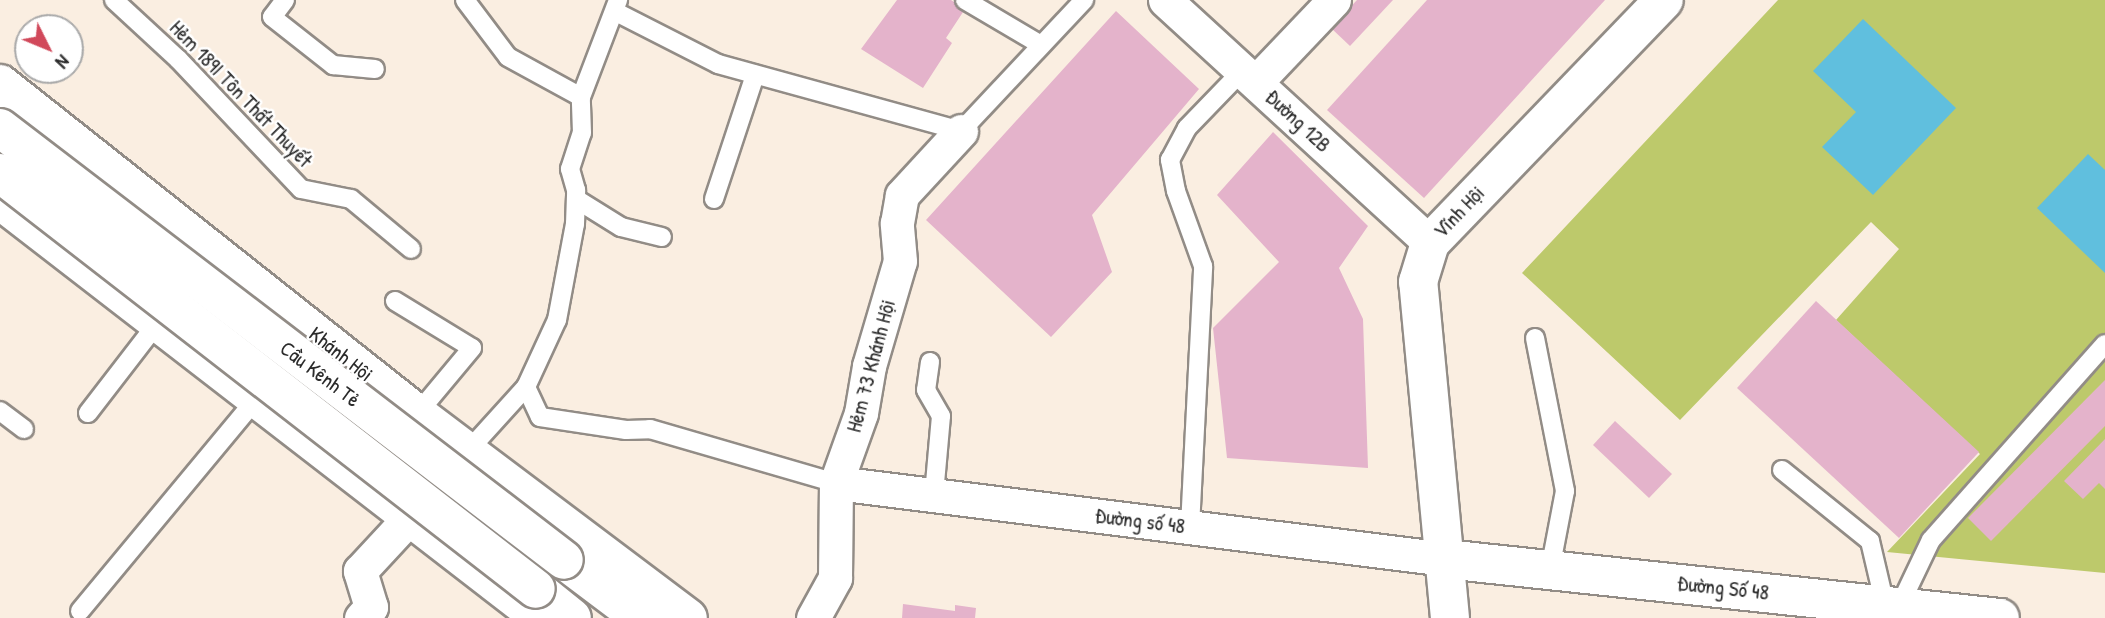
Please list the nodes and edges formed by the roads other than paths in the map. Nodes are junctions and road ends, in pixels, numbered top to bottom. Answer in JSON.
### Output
{"nodes":[{"id":1,"x":114,"y":0,"type":"edge"},
{"id":2,"x":285,"y":0,"type":"edge"},
{"id":3,"x":465,"y":0,"type":"edge"},
{"id":4,"x":965,"y":0,"type":"edge"},
{"id":5,"x":1084,"y":0,"type":"edge"},
{"id":6,"x":1165,"y":0,"type":"edge"},
{"id":7,"x":1334,"y":0,"type":"edge"},
{"id":8,"x":1664,"y":0,"type":"edge"},
{"id":9,"x":617,"y":6,"type":"edge"},
{"id":10,"x":1041,"y":46,"type":"junction"},
{"id":11,"x":375,"y":69,"type":"dead end"},
{"id":12,"x":755,"y":75,"type":"junction"},
{"id":13,"x":1250,"y":76,"type":"junction"},
{"id":14,"x":0,"y":83,"type":"edge"},
{"id":15,"x":581,"y":97,"type":"junction"},
{"id":16,"x":0,"y":128,"type":"edge"},
{"id":17,"x":961,"y":131,"type":"junction"},
{"id":18,"x":138,"y":195,"type":"junction"},
{"id":19,"x":2,"y":199,"type":"edge"},
{"id":20,"x":576,"y":199,"type":"junction"},
{"id":21,"x":714,"y":199,"type":"dead end"},
{"id":22,"x":662,"y":237,"type":"dead end"},
{"id":23,"x":1430,"y":243,"type":"junction"},
{"id":24,"x":411,"y":250,"type":"dead end"},
{"id":25,"x":83,"y":264,"type":"junction"},
{"id":26,"x":395,"y":301,"type":"dead end"},
{"id":27,"x":158,"y":322,"type":"junction"},
{"id":28,"x":1535,"y":338,"type":"dead end"},
{"id":29,"x":2105,"y":344,"type":"edge"},
{"id":30,"x":930,"y":362,"type":"dead end"},
{"id":31,"x":526,"y":387,"type":"junction"},
{"id":32,"x":257,"y":398,"type":"junction"},
{"id":33,"x":0,"y":411,"type":"edge"},
{"id":34,"x":88,"y":413,"type":"dead end"},
{"id":35,"x":417,"y":414,"type":"junction"},
{"id":36,"x":24,"y":429,"type":"dead end"},
{"id":37,"x":467,"y":452,"type":"junction"},
{"id":38,"x":1782,"y":470,"type":"dead end"},
{"id":39,"x":836,"y":483,"type":"junction"},
{"id":40,"x":934,"y":495,"type":"junction"},
{"id":41,"x":410,"y":517,"type":"junction"},
{"id":42,"x":1190,"y":527,"type":"junction"},
{"id":43,"x":1445,"y":559,"type":"junction"},
{"id":44,"x":1550,"y":570,"type":"junction"},
{"id":45,"x":1892,"y":606,"type":"junction"},
{"id":46,"x":80,"y":611,"type":"dead end"},
{"id":47,"x":361,"y":618,"type":"edge"},
{"id":48,"x":541,"y":618,"type":"edge"},
{"id":49,"x":572,"y":618,"type":"edge"},
{"id":50,"x":641,"y":618,"type":"edge"},
{"id":51,"x":688,"y":618,"type":"edge"},
{"id":52,"x":813,"y":618,"type":"edge"},
{"id":53,"x":1450,"y":618,"type":"edge"},
{"id":54,"x":2000,"y":618,"type":"edge"}],
"edges":[{"from":1,"to":24,"type":"lane","name":"Hẻm 189I Tôn Thất Thuyết"},
{"from":2,"to":11,"type":"lane"},
{"from":3,"to":15,"type":"lane"},
{"from":4,"to":10,"type":"lane"},
{"from":5,"to":10,"type":"lane"},
{"from":6,"to":13,"type":"street","name":"Đường 12B"},
{"from":7,"to":13,"type":"street"},
{"from":8,"to":23,"type":"street","name":"Vĩnh Hội"},
{"from":9,"to":12,"type":"lane"},
{"from":9,"to":15,"type":"lane"},
{"from":10,"to":17,"type":"lane"},
{"from":12,"to":17,"type":"lane"},
{"from":12,"to":21,"type":"lane"},
{"from":13,"to":23,"type":"street","name":"Đường 12B"},
{"from":13,"to":42,"type":"lane"},
{"from":14,"to":18,"type":"street","name":"Khánh Hội"},
{"from":15,"to":20,"type":"lane"},
{"from":16,"to":50,"type":"street","name":"Cầu Kênh Tẻ","bridge":true},
{"from":17,"to":39,"type":"street","name":"Hẻm 73 Khánh Hội"},
{"from":18,"to":25,"type":"street"},
{"from":18,"to":35,"type":"street","name":"Khánh Hội"},
{"from":19,"to":25,"type":"street"},
{"from":19,"to":49,"type":"street","name":"Cầu Kênh Tẻ","bridge":true},
{"from":20,"to":22,"type":"lane"},
{"from":20,"to":31,"type":"lane"},
{"from":23,"to":43,"type":"street","name":"Vĩnh Hội"},
{"from":25,"to":27,"type":"street"},
{"from":26,"to":35,"type":"lane"},
{"from":27,"to":32,"type":"street"},
{"from":27,"to":34,"type":"lane"},
{"from":28,"to":44,"type":"lane"},
{"from":29,"to":45,"type":"lane"},
{"from":30,"to":40,"type":"lane"},
{"from":31,"to":37,"type":"lane"},
{"from":31,"to":39,"type":"lane"},
{"from":32,"to":41,"type":"street"},
{"from":32,"to":46,"type":"lane"},
{"from":33,"to":36,"type":"lane"},
{"from":35,"to":37,"type":"street","name":"Khánh Hội"},
{"from":37,"to":51,"type":"street","name":"Khánh Hội"},
{"from":38,"to":45,"type":"lane"},
{"from":39,"to":40,"type":"street","name":"Đường số 48"},
{"from":39,"to":52,"type":"street","name":"Hẻm 73 Khánh Hội"},
{"from":40,"to":42,"type":"street","name":"Đường số 48"},
{"from":41,"to":47,"type":"street"},
{"from":41,"to":48,"type":"street"},
{"from":42,"to":43,"type":"street","name":"Đường số 48"},
{"from":43,"to":44,"type":"street","name":"Đường Số 48"},
{"from":43,"to":53,"type":"street","name":"Vĩnh Hội"},
{"from":44,"to":45,"type":"street","name":"Đường Số 48"},
{"from":45,"to":54,"type":"street","name":"Đường Số 48"}]}
